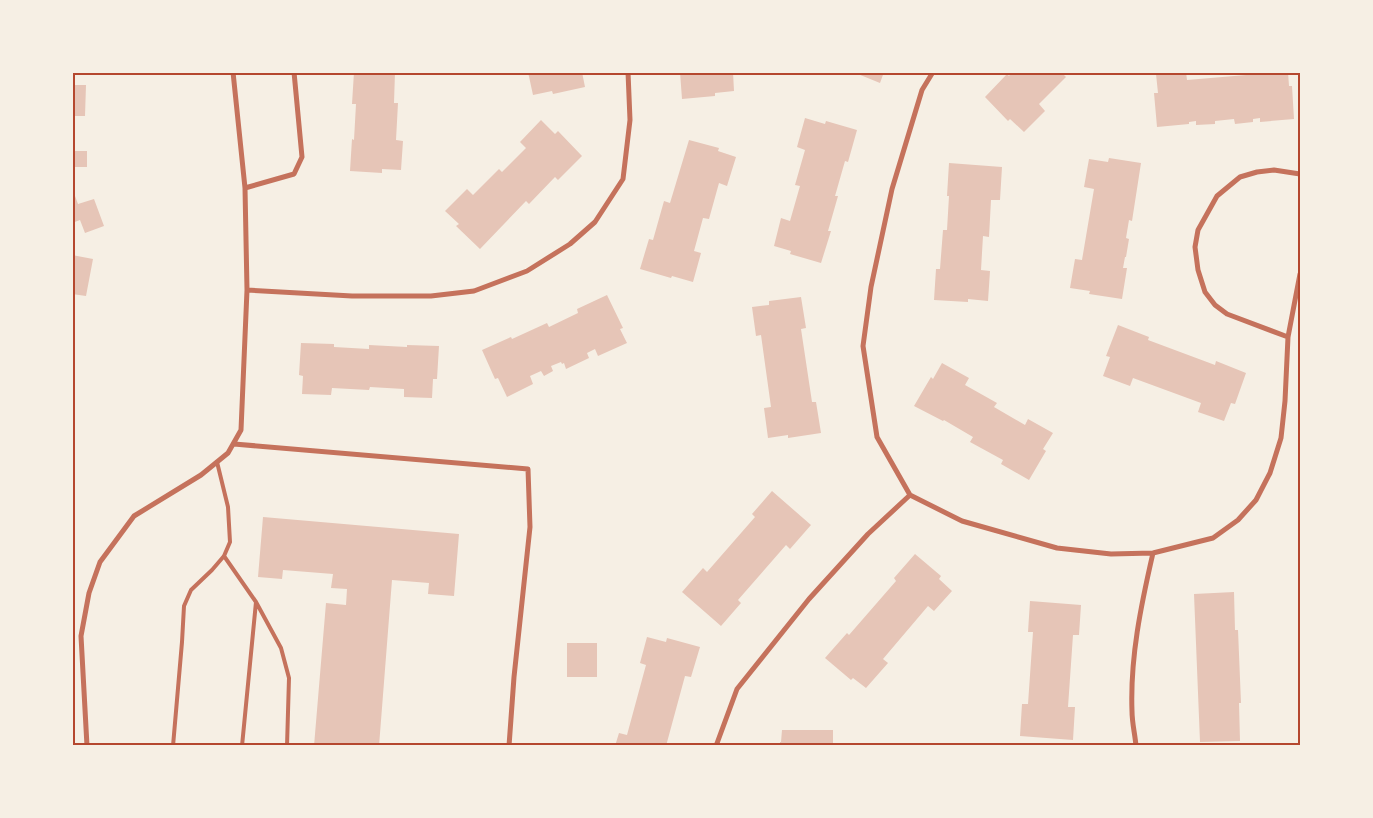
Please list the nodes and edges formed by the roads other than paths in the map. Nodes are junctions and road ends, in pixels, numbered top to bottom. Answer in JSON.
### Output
{"nodes":[{"id":1,"x":233,"y":72,"type":"edge"},
{"id":2,"x":294,"y":72,"type":"edge"},
{"id":3,"x":628,"y":72,"type":"edge"},
{"id":4,"x":933,"y":72,"type":"edge"},
{"id":5,"x":1300,"y":174,"type":"edge"},
{"id":6,"x":245,"y":188,"type":"junction"},
{"id":7,"x":1300,"y":274,"type":"edge"},
{"id":8,"x":247,"y":290,"type":"junction"},
{"id":9,"x":1288,"y":337,"type":"junction"},
{"id":10,"x":234,"y":444,"type":"junction"},
{"id":11,"x":217,"y":462,"type":"junction"},
{"id":12,"x":910,"y":495,"type":"junction"},
{"id":13,"x":1153,"y":553,"type":"junction"},
{"id":14,"x":224,"y":556,"type":"junction"},
{"id":15,"x":256,"y":602,"type":"junction"},
{"id":16,"x":87,"y":746,"type":"edge"},
{"id":17,"x":173,"y":746,"type":"edge"},
{"id":18,"x":242,"y":746,"type":"edge"},
{"id":19,"x":287,"y":746,"type":"edge"},
{"id":20,"x":509,"y":746,"type":"edge"},
{"id":21,"x":716,"y":746,"type":"edge"},
{"id":22,"x":1136,"y":746,"type":"edge"}],
"edges":[{"from":1,"to":6,"type":"street"},
{"from":2,"to":6,"type":"street"},
{"from":3,"to":8,"type":"street"},
{"from":4,"to":12,"type":"street"},
{"from":5,"to":9,"type":"street"},
{"from":6,"to":8,"type":"street"},
{"from":7,"to":9,"type":"street"},
{"from":8,"to":10,"type":"street"},
{"from":9,"to":13,"type":"street"},
{"from":10,"to":11,"type":"street"},
{"from":10,"to":20,"type":"street"},
{"from":11,"to":14,"type":"lane"},
{"from":11,"to":16,"type":"street"},
{"from":12,"to":13,"type":"street"},
{"from":12,"to":21,"type":"street"},
{"from":13,"to":22,"type":"street"},
{"from":14,"to":15,"type":"lane"},
{"from":14,"to":17,"type":"lane"},
{"from":15,"to":18,"type":"lane"},
{"from":15,"to":19,"type":"lane"}]}
